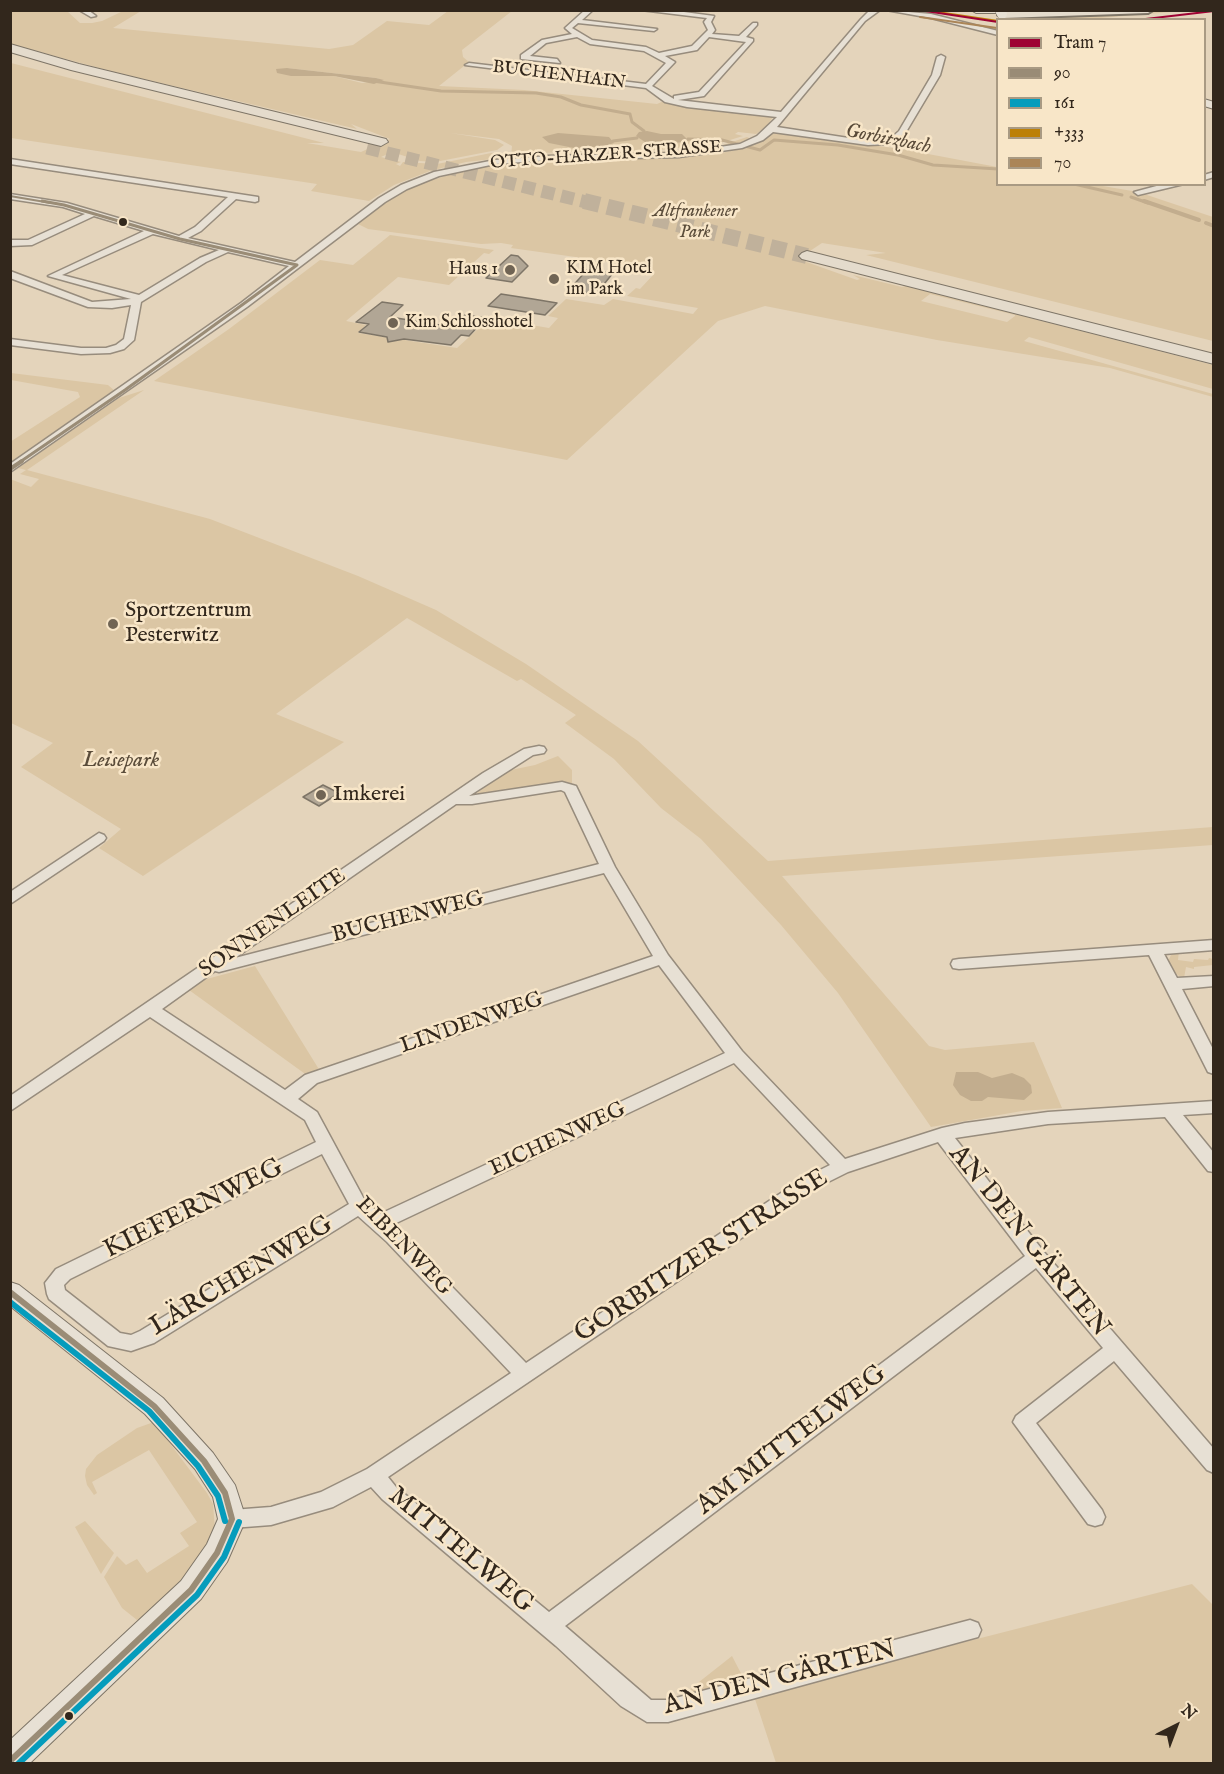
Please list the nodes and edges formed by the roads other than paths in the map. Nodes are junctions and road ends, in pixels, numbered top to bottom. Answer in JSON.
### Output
{"nodes":[{"id":1,"x":82,"y":10,"type":"edge"},
{"id":2,"x":590,"y":10,"type":"edge"},
{"id":3,"x":644,"y":10,"type":"edge"},
{"id":4,"x":877,"y":10,"type":"edge"},
{"id":5,"x":889,"y":10,"type":"edge"},
{"id":6,"x":976,"y":10,"type":"edge"},
{"id":7,"x":1039,"y":10,"type":"edge"},
{"id":8,"x":1148,"y":10,"type":"edge"},
{"id":9,"x":1003,"y":15,"type":"edge"},
{"id":10,"x":93,"y":16,"type":"dead end"},
{"id":11,"x":575,"y":21,"type":"junction"},
{"id":12,"x":755,"y":24,"type":"dead end"},
{"id":13,"x":654,"y":29,"type":"dead end"},
{"id":14,"x":996,"y":32,"type":"edge"},
{"id":15,"x":577,"y":35,"type":"junction"},
{"id":16,"x":707,"y":35,"type":"junction"},
{"id":17,"x":740,"y":39,"type":"junction"},
{"id":18,"x":10,"y":48,"type":"edge"},
{"id":19,"x":659,"y":55,"type":"junction"},
{"id":20,"x":941,"y":57,"type":"dead end"},
{"id":21,"x":10,"y":58,"type":"edge"},
{"id":22,"x":557,"y":61,"type":"dead end"},
{"id":23,"x":469,"y":65,"type":"dead end"},
{"id":24,"x":648,"y":86,"type":"junction"},
{"id":25,"x":668,"y":100,"type":"junction"},
{"id":26,"x":784,"y":115,"type":"junction"},
{"id":27,"x":771,"y":129,"type":"junction"},
{"id":28,"x":381,"y":142,"type":"tunnel mouth"},
{"id":29,"x":367,"y":148,"type":"tunnel mouth"},
{"id":30,"x":10,"y":161,"type":"edge"},
{"id":31,"x":1170,"y":186,"type":"edge"},
{"id":32,"x":1138,"y":192,"type":"dead end"},
{"id":33,"x":10,"y":196,"type":"edge"},
{"id":34,"x":234,"y":196,"type":"junction"},
{"id":35,"x":255,"y":198,"type":"dead end"},
{"id":36,"x":32,"y":199,"type":"junction"},
{"id":37,"x":17,"y":206,"type":"dead end"},
{"id":38,"x":94,"y":213,"type":"junction"},
{"id":39,"x":150,"y":232,"type":"junction"},
{"id":40,"x":180,"y":240,"type":"junction"},
{"id":41,"x":10,"y":243,"type":"edge"},
{"id":42,"x":225,"y":251,"type":"junction"},
{"id":43,"x":297,"y":265,"type":"junction"},
{"id":44,"x":13,"y":278,"type":"edge"},
{"id":45,"x":138,"y":300,"type":"junction"},
{"id":46,"x":10,"y":342,"type":"edge"},
{"id":47,"x":1214,"y":347,"type":"edge"},
{"id":48,"x":1214,"y":359,"type":"edge"},
{"id":49,"x":10,"y":469,"type":"edge"},
{"id":50,"x":539,"y":750,"type":"dead end"},
{"id":51,"x":453,"y":800,"type":"junction"},
{"id":52,"x":99,"y":838,"type":"dead end"},
{"id":53,"x":608,"y":867,"type":"junction"},
{"id":54,"x":10,"y":899,"type":"edge"},
{"id":55,"x":1214,"y":945,"type":"edge"},
{"id":56,"x":1154,"y":949,"type":"junction"},
{"id":57,"x":662,"y":958,"type":"junction"},
{"id":58,"x":958,"y":964,"type":"dead end"},
{"id":59,"x":207,"y":970,"type":"junction"},
{"id":60,"x":1214,"y":981,"type":"edge"},
{"id":61,"x":1171,"y":984,"type":"junction"},
{"id":62,"x":149,"y":1008,"type":"junction"},
{"id":63,"x":736,"y":1055,"type":"junction"},
{"id":64,"x":1214,"y":1068,"type":"edge"},
{"id":65,"x":286,"y":1099,"type":"junction"},
{"id":66,"x":10,"y":1105,"type":"edge"},
{"id":67,"x":1214,"y":1107,"type":"edge"},
{"id":68,"x":1170,"y":1111,"type":"junction"},
{"id":69,"x":942,"y":1134,"type":"junction"},
{"id":70,"x":325,"y":1145,"type":"junction"},
{"id":71,"x":1214,"y":1166,"type":"edge"},
{"id":72,"x":842,"y":1167,"type":"junction"},
{"id":73,"x":359,"y":1206,"type":"junction"},
{"id":74,"x":379,"y":1223,"type":"junction"},
{"id":75,"x":1036,"y":1257,"type":"junction"},
{"id":76,"x":63,"y":1274,"type":"joint"},
{"id":77,"x":10,"y":1292,"type":"edge"},
{"id":78,"x":1115,"y":1349,"type":"junction"},
{"id":79,"x":524,"y":1374,"type":"junction"},
{"id":80,"x":1214,"y":1464,"type":"edge"},
{"id":81,"x":374,"y":1475,"type":"junction"},
{"id":82,"x":1095,"y":1517,"type":"dead end"},
{"id":83,"x":232,"y":1519,"type":"junction"},
{"id":84,"x":548,"y":1626,"type":"junction"},
{"id":85,"x":970,"y":1630,"type":"dead end"},
{"id":86,"x":10,"y":1761,"type":"edge"}],
"edges":[{"from":1,"to":10,"type":"street"},
{"from":2,"to":11,"type":"street"},
{"from":3,"to":16,"type":"street"},
{"from":4,"to":26,"type":"street","name":"OTTO-HARZER-STRASSE"},
{"from":5,"to":14,"type":"street"},
{"from":6,"to":7,"type":"highway"},
{"from":8,"to":9,"type":"main road"},
{"from":11,"to":13,"type":"street"},
{"from":11,"to":15,"type":"street"},
{"from":12,"to":17,"type":"street"},
{"from":15,"to":19,"type":"street"},
{"from":15,"to":22,"type":"street"},
{"from":16,"to":17,"type":"street"},
{"from":16,"to":19,"type":"street"},
{"from":17,"to":25,"type":"street"},
{"from":18,"to":28,"type":"highway"},
{"from":19,"to":24,"type":"street"},
{"from":20,"to":27,"type":"street"},
{"from":21,"to":29,"type":"highway"},
{"from":23,"to":24,"type":"street","name":"BUCHENHAIN"},
{"from":24,"to":25,"type":"street"},
{"from":25,"to":26,"type":"street"},
{"from":26,"to":27,"type":"street","name":"OTTO-HARZER-STRASSE"},
{"from":27,"to":43,"type":"street","name":"OTTO-HARZER-STRASSE"},
{"from":30,"to":34,"type":"street"},
{"from":31,"to":32,"type":"street"},
{"from":33,"to":36,"type":"street"},
{"from":34,"to":35,"type":"street"},
{"from":34,"to":40,"type":"street"},
{"from":36,"to":37,"type":"street"},
{"from":36,"to":38,"type":"street"},
{"from":38,"to":39,"type":"street"},
{"from":38,"to":41,"type":"street"},
{"from":39,"to":40,"type":"street"},
{"from":39,"to":45,"type":"street"},
{"from":40,"to":42,"type":"street"},
{"from":42,"to":43,"type":"street"},
{"from":42,"to":45,"type":"street"},
{"from":43,"to":49,"type":"street","name":"OTTO-HARZER-STRASSE"},
{"from":44,"to":45,"type":"street"},
{"from":45,"to":46,"type":"street"},
{"from":47,"to":48,"type":"highway"},
{"from":50,"to":51,"type":"street","name":"SONNENLEITE"},
{"from":51,"to":53,"type":"street"},
{"from":51,"to":59,"type":"street","name":"SONNENLEITE"},
{"from":52,"to":54,"type":"street"},
{"from":53,"to":57,"type":"street"},
{"from":53,"to":59,"type":"street","name":"BUCHENWEG"},
{"from":55,"to":56,"type":"street"},
{"from":56,"to":58,"type":"street"},
{"from":56,"to":61,"type":"street"},
{"from":57,"to":63,"type":"street"},
{"from":57,"to":65,"type":"street","name":"LINDENWEG"},
{"from":59,"to":62,"type":"street","name":"SONNENLEITE"},
{"from":60,"to":61,"type":"street"},
{"from":61,"to":64,"type":"street"},
{"from":62,"to":65,"type":"street","name":"EIBENWEG"},
{"from":62,"to":66,"type":"street","name":"SONNENLEITE"},
{"from":63,"to":72,"type":"street"},
{"from":63,"to":74,"type":"street","name":"EICHENWEG"},
{"from":65,"to":70,"type":"street","name":"EIBENWEG"},
{"from":67,"to":68,"type":"street","name":"GORBITZER STRASSE"},
{"from":68,"to":69,"type":"street","name":"GORBITZER STRASSE"},
{"from":68,"to":71,"type":"street"},
{"from":69,"to":72,"type":"street","name":"GORBITZER STRASSE"},
{"from":69,"to":75,"type":"street","name":"AN DEN GÄRTEN"},
{"from":70,"to":73,"type":"street","name":"EIBENWEG"},
{"from":70,"to":76,"type":"street","name":"KIEFERNWEG"},
{"from":72,"to":79,"type":"street","name":"GORBITZER STRASSE"},
{"from":73,"to":74,"type":"street","name":"EIBENWEG"},
{"from":73,"to":76,"type":"street","name":"LÄRCHENWEG"},
{"from":74,"to":79,"type":"street","name":"EIBENWEG"},
{"from":75,"to":78,"type":"street","name":"AN DEN GÄRTEN"},
{"from":75,"to":84,"type":"street","name":"AM MITTELWEG"},
{"from":77,"to":83,"type":"street"},
{"from":78,"to":80,"type":"street","name":"AN DEN GÄRTEN"},
{"from":78,"to":82,"type":"street","name":"AN DEN GÄRTEN"},
{"from":79,"to":81,"type":"street","name":"GORBITZER STRASSE"},
{"from":81,"to":83,"type":"street","name":"GORBITZER STRASSE"},
{"from":81,"to":84,"type":"street","name":"MITTELWEG"},
{"from":83,"to":86,"type":"street"},
{"from":84,"to":85,"type":"street","name":"AN DEN GÄRTEN"}]}
